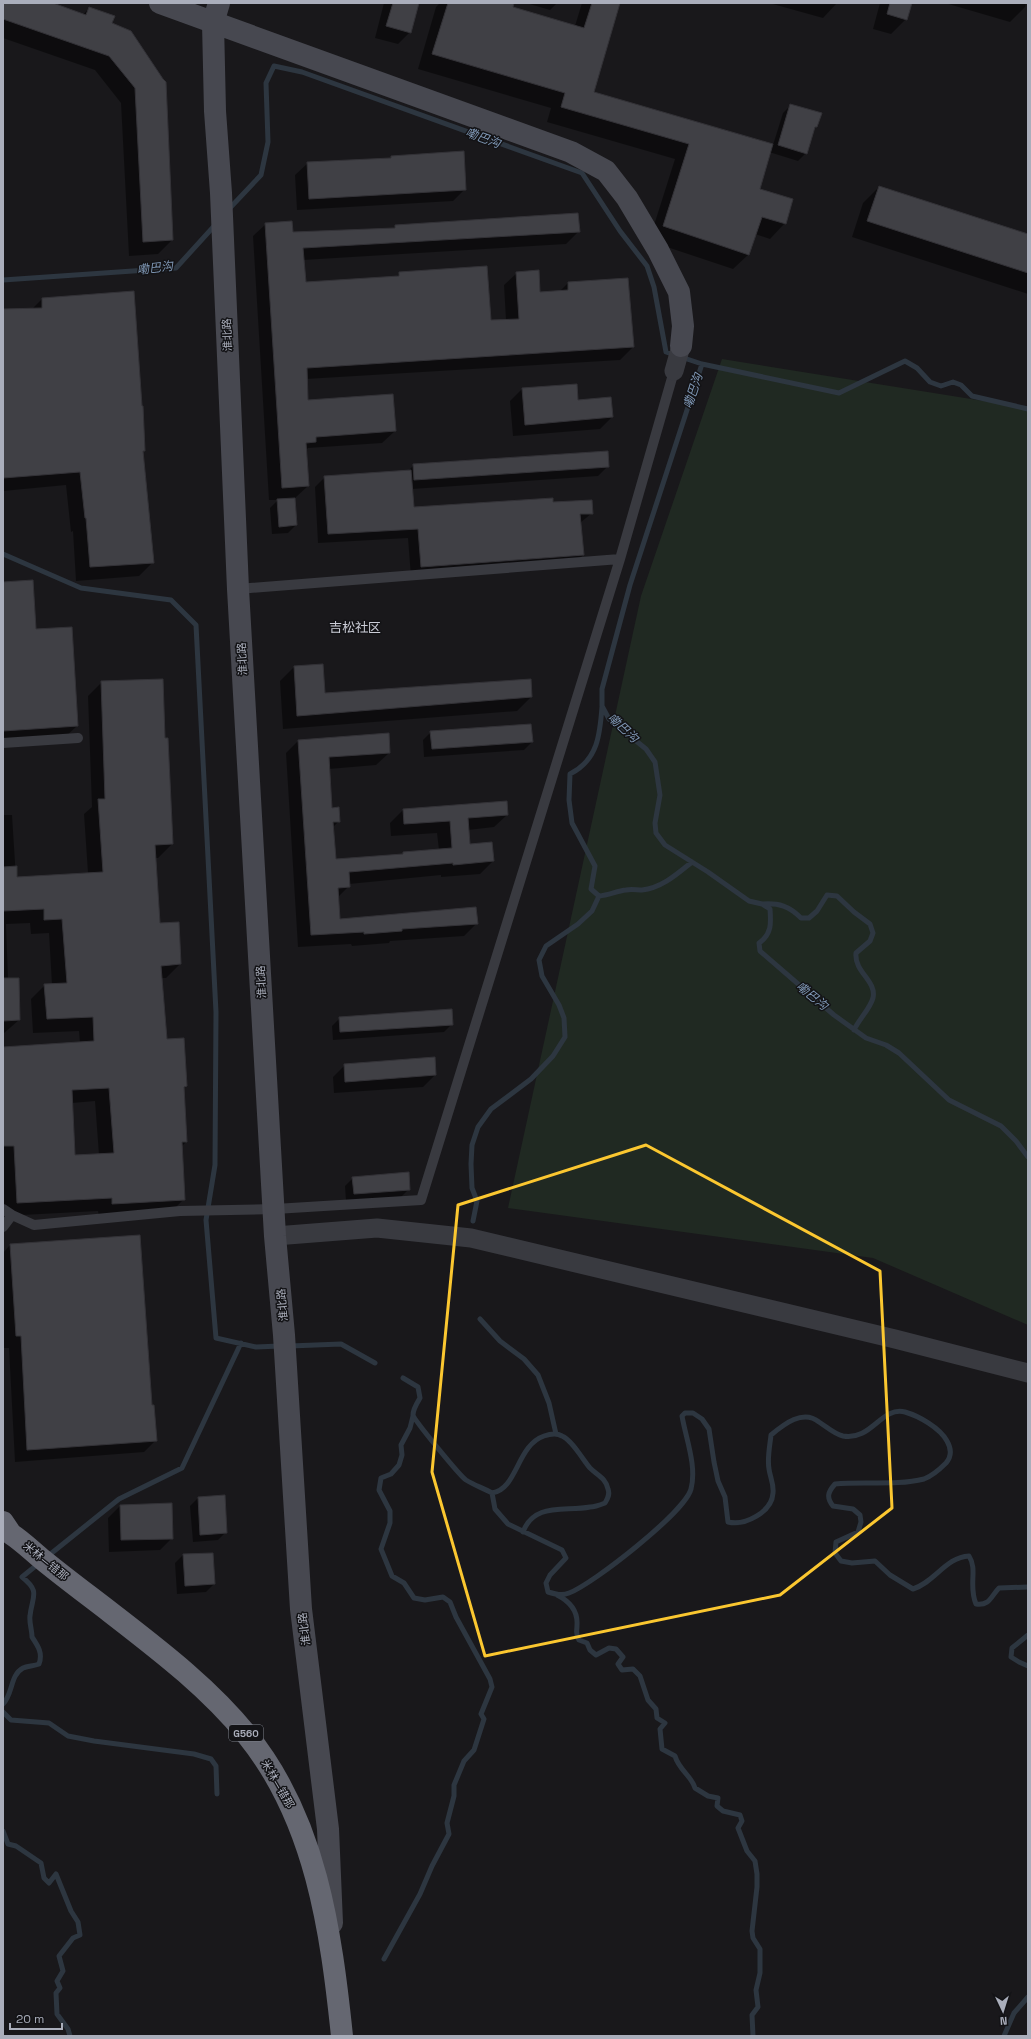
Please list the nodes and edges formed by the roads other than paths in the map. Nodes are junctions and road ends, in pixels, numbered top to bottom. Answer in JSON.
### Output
{"nodes":[{"id":1,"x":160,"y":3,"type":"edge"},
{"id":2,"x":216,"y":13,"type":"edge"},
{"id":3,"x":681,"y":346,"type":"joint"},
{"id":4,"x":674,"y":371,"type":"joint"},
{"id":5,"x":620,"y":560,"type":"junction"},
{"id":6,"x":238,"y":589,"type":"junction"},
{"id":7,"x":78,"y":738,"type":"dead end"},
{"id":8,"x":3,"y":743,"type":"edge"},
{"id":9,"x":3,"y":1209,"type":"edge"},
{"id":10,"x":275,"y":1209,"type":"junction"},
{"id":11,"x":12,"y":1215,"type":"junction"},
{"id":12,"x":3,"y":1227,"type":"edge"},
{"id":13,"x":275,"y":1236,"type":"junction"},
{"id":14,"x":1028,"y":1373,"type":"edge"},
{"id":15,"x":6,"y":1531,"type":"edge"},
{"id":16,"x":334,"y":1960,"type":"junction"},
{"id":17,"x":342,"y":2036,"type":"edge"}],
"edges":[{"from":1,"to":2,"type":"street"},
{"from":2,"to":3,"type":"street"},
{"from":2,"to":6,"type":"street","name":"淮北路"},
{"from":3,"to":4,"type":"street"},
{"from":4,"to":5,"type":"lane"},
{"from":5,"to":6,"type":"lane"},
{"from":5,"to":10,"type":"lane"},
{"from":6,"to":10,"type":"street","name":"淮北路"},
{"from":7,"to":8,"type":"lane"},
{"from":9,"to":11,"type":"lane"},
{"from":10,"to":11,"type":"lane"},
{"from":10,"to":13,"type":"street","name":"淮北路"},
{"from":11,"to":12,"type":"lane"},
{"from":13,"to":14,"type":"street"},
{"from":13,"to":16,"type":"street","name":"淮北路"},
{"from":15,"to":16,"type":"highway","name":"米林—错那","number":"G560"},
{"from":16,"to":17,"type":"highway","name":"米林—错那","number":"G560"}]}
